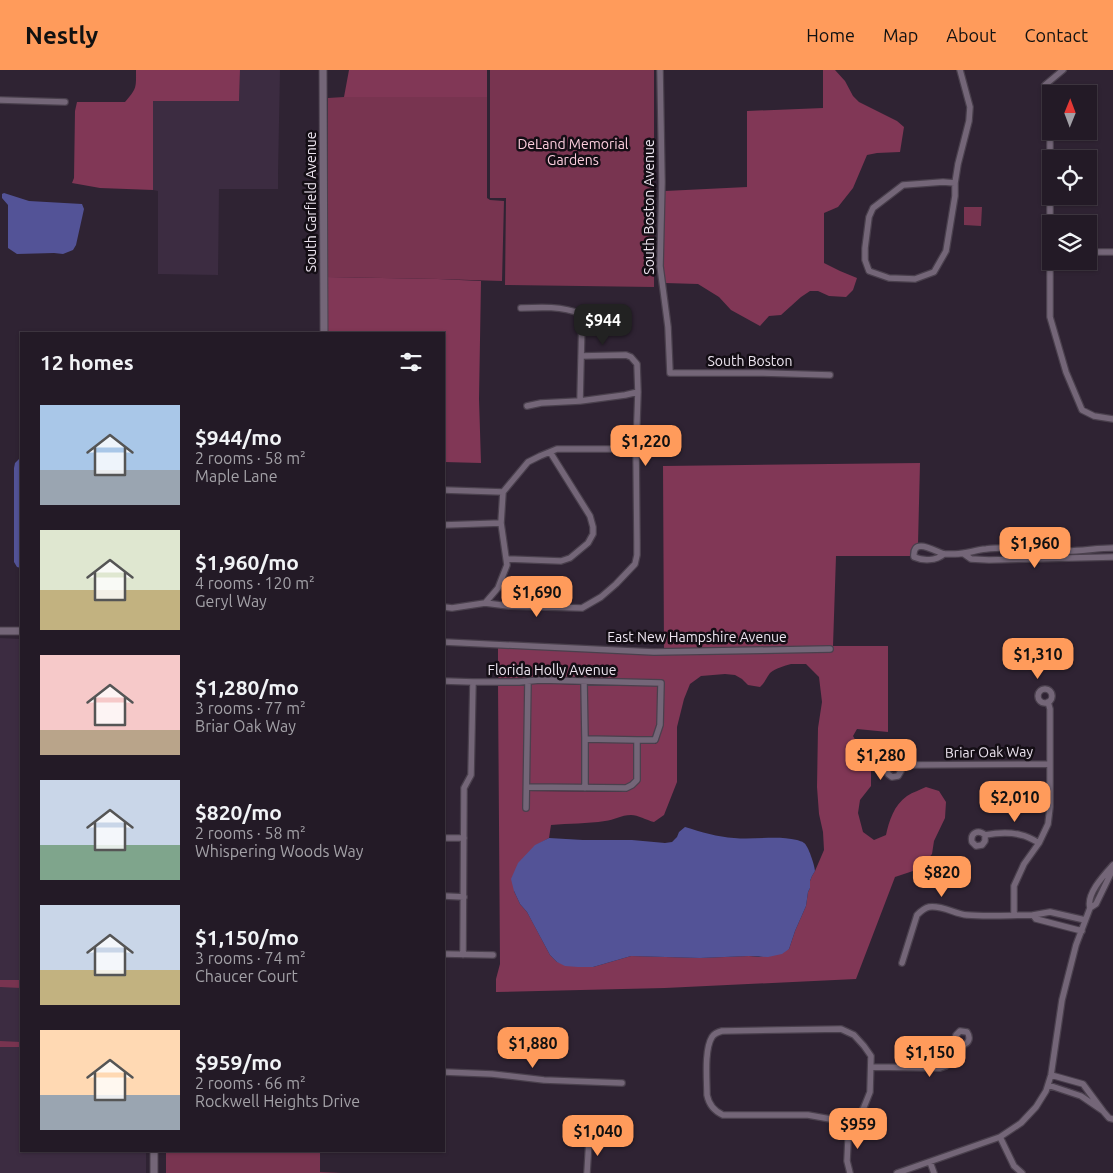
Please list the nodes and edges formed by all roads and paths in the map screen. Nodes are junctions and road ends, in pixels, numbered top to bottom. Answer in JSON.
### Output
{"nodes":[{"id":1,"x":323,"y":70,"type":"edge"},
{"id":2,"x":660,"y":70,"type":"edge"},
{"id":3,"x":960,"y":70,"type":"edge"},
{"id":4,"x":1063,"y":70,"type":"edge"},
{"id":5,"x":1046,"y":85,"type":"dead end"},
{"id":6,"x":0,"y":100,"type":"edge"},
{"id":7,"x":65,"y":102,"type":"dead end"},
{"id":8,"x":1050,"y":140,"type":"edge"},
{"id":9,"x":955,"y":183,"type":"junction"},
{"id":10,"x":1051,"y":215,"type":"edge"},
{"id":11,"x":1097,"y":252,"type":"edge"},
{"id":12,"x":1113,"y":252,"type":"edge"},
{"id":13,"x":1051,"y":270,"type":"edge"},
{"id":14,"x":521,"y":308,"type":"dead end"},
{"id":15,"x":324,"y":332,"type":"edge"},
{"id":16,"x":581,"y":356,"type":"junction"},
{"id":17,"x":670,"y":373,"type":"joint"},
{"id":18,"x":830,"y":375,"type":"dead end"},
{"id":19,"x":638,"y":392,"type":"junction"},
{"id":20,"x":580,"y":401,"type":"junction"},
{"id":21,"x":527,"y":406,"type":"dead end"},
{"id":22,"x":1113,"y":420,"type":"edge"},
{"id":23,"x":636,"y":449,"type":"junction"},
{"id":24,"x":550,"y":452,"type":"junction"},
{"id":25,"x":445,"y":490,"type":"edge"},
{"id":26,"x":503,"y":492,"type":"junction"},
{"id":27,"x":502,"y":522,"type":"junction"},
{"id":28,"x":445,"y":525,"type":"edge"},
{"id":29,"x":1113,"y":548,"type":"edge"},
{"id":30,"x":1008,"y":549,"type":"junction"},
{"id":31,"x":944,"y":554,"type":"junction"},
{"id":32,"x":964,"y":554,"type":"junction"},
{"id":33,"x":1085,"y":554,"type":"junction"},
{"id":34,"x":1113,"y":557,"type":"edge"},
{"id":35,"x":506,"y":559,"type":"junction"},
{"id":36,"x":1008,"y":560,"type":"junction"},
{"id":37,"x":485,"y":603,"type":"junction"},
{"id":38,"x":445,"y":607,"type":"edge"},
{"id":39,"x":0,"y":631,"type":"edge"},
{"id":40,"x":20,"y":631,"type":"edge"},
{"id":41,"x":445,"y":642,"type":"edge"},
{"id":42,"x":830,"y":649,"type":"dead end"},
{"id":43,"x":445,"y":681,"type":"edge"},
{"id":44,"x":528,"y":681,"type":"junction"},
{"id":45,"x":473,"y":682,"type":"junction"},
{"id":46,"x":584,"y":682,"type":"junction"},
{"id":47,"x":1048,"y":702,"type":"dead end"},
{"id":48,"x":585,"y":739,"type":"junction"},
{"id":49,"x":638,"y":740,"type":"junction"},
{"id":50,"x":1050,"y":764,"type":"junction"},
{"id":51,"x":899,"y":766,"type":"dead end"},
{"id":52,"x":526,"y":787,"type":"junction"},
{"id":53,"x":585,"y":788,"type":"junction"},
{"id":54,"x":526,"y":808,"type":"dead end"},
{"id":55,"x":985,"y":836,"type":"dead end"},
{"id":56,"x":445,"y":838,"type":"edge"},
{"id":57,"x":464,"y":838,"type":"junction"},
{"id":58,"x":1040,"y":843,"type":"junction"},
{"id":59,"x":1113,"y":865,"type":"edge"},
{"id":60,"x":1113,"y":868,"type":"edge"},
{"id":61,"x":445,"y":896,"type":"edge"},
{"id":62,"x":464,"y":897,"type":"junction"},
{"id":63,"x":1090,"y":908,"type":"junction"},
{"id":64,"x":1014,"y":915,"type":"junction"},
{"id":65,"x":1033,"y":915,"type":"junction"},
{"id":66,"x":1085,"y":920,"type":"junction"},
{"id":67,"x":1082,"y":931,"type":"junction"},
{"id":68,"x":445,"y":954,"type":"edge"},
{"id":69,"x":463,"y":955,"type":"junction"},
{"id":70,"x":493,"y":955,"type":"dead end"},
{"id":71,"x":902,"y":963,"type":"dead end"},
{"id":72,"x":963,"y":1045,"type":"dead end"},
{"id":73,"x":871,"y":1067,"type":"junction"},
{"id":74,"x":445,"y":1072,"type":"edge"},
{"id":75,"x":1052,"y":1075,"type":"junction"},
{"id":76,"x":622,"y":1084,"type":"dead end"},
{"id":77,"x":1048,"y":1085,"type":"junction"},
{"id":78,"x":1103,"y":1111,"type":"junction"},
{"id":79,"x":1113,"y":1119,"type":"edge"},
{"id":80,"x":852,"y":1128,"type":"junction"},
{"id":81,"x":1000,"y":1137,"type":"junction"},
{"id":82,"x":589,"y":1140,"type":"dead end"},
{"id":83,"x":154,"y":1152,"type":"edge"},
{"id":84,"x":930,"y":1162,"type":"junction"},
{"id":85,"x":154,"y":1173,"type":"edge"},
{"id":86,"x":587,"y":1173,"type":"edge"},
{"id":87,"x":850,"y":1173,"type":"edge"},
{"id":88,"x":898,"y":1173,"type":"edge"},
{"id":89,"x":934,"y":1173,"type":"edge"},
{"id":90,"x":1022,"y":1173,"type":"edge"}],
"edges":[{"from":1,"to":15,"type":"street","name":"South Garfield Avenue"},
{"from":2,"to":17,"type":"street","name":"South Boston Avenue"},
{"from":3,"to":9,"type":"street"},
{"from":4,"to":5,"type":"street"},
{"from":6,"to":7,"type":"street"},
{"from":8,"to":10,"type":"street"},
{"from":9,"to":9,"type":"street"},
{"from":11,"to":12,"type":"street"},
{"from":13,"to":22,"type":"street"},
{"from":14,"to":16,"type":"street"},
{"from":16,"to":19,"type":"street"},
{"from":16,"to":20,"type":"street"},
{"from":17,"to":18,"type":"street","name":"South Boston"},
{"from":19,"to":20,"type":"street"},
{"from":19,"to":23,"type":"street"},
{"from":20,"to":21,"type":"street"},
{"from":23,"to":24,"type":"street"},
{"from":23,"to":37,"type":"street"},
{"from":24,"to":26,"type":"street"},
{"from":24,"to":35,"type":"street"},
{"from":25,"to":26,"type":"street"},
{"from":26,"to":27,"type":"street"},
{"from":27,"to":28,"type":"street"},
{"from":27,"to":35,"type":"street"},
{"from":29,"to":33,"type":"street"},
{"from":30,"to":32,"type":"street"},
{"from":30,"to":33,"type":"street"},
{"from":30,"to":36,"type":"street"},
{"from":31,"to":31,"type":"street"},
{"from":31,"to":32,"type":"street"},
{"from":32,"to":36,"type":"street"},
{"from":33,"to":34,"type":"street"},
{"from":33,"to":36,"type":"street"},
{"from":35,"to":37,"type":"street"},
{"from":37,"to":38,"type":"street"},
{"from":39,"to":40,"type":"street"},
{"from":41,"to":42,"type":"street","name":"East New Hampshire Avenue"},
{"from":43,"to":45,"type":"street","name":"Florida Holly Avenue"},
{"from":44,"to":45,"type":"street","name":"Florida Holly Avenue"},
{"from":44,"to":46,"type":"street","name":"Florida Holly Avenue"},
{"from":44,"to":52,"type":"street"},
{"from":45,"to":57,"type":"street"},
{"from":46,"to":48,"type":"street"},
{"from":46,"to":49,"type":"street","name":"Florida Holly Avenue"},
{"from":47,"to":50,"type":"street"},
{"from":48,"to":49,"type":"street"},
{"from":48,"to":53,"type":"street"},
{"from":49,"to":53,"type":"street"},
{"from":50,"to":51,"type":"street","name":"Briar Oak Way"},
{"from":50,"to":58,"type":"street"},
{"from":52,"to":53,"type":"street"},
{"from":52,"to":54,"type":"street"},
{"from":55,"to":58,"type":"street"},
{"from":56,"to":57,"type":"street"},
{"from":57,"to":62,"type":"street"},
{"from":58,"to":64,"type":"street"},
{"from":59,"to":63,"type":"street"},
{"from":60,"to":63,"type":"street"},
{"from":61,"to":62,"type":"street"},
{"from":62,"to":69,"type":"street"},
{"from":63,"to":66,"type":"street"},
{"from":64,"to":65,"type":"street"},
{"from":64,"to":71,"type":"street"},
{"from":65,"to":66,"type":"street"},
{"from":65,"to":67,"type":"street"},
{"from":66,"to":67,"type":"street"},
{"from":67,"to":75,"type":"street"},
{"from":68,"to":69,"type":"street"},
{"from":69,"to":70,"type":"street"},
{"from":72,"to":73,"type":"street"},
{"from":73,"to":80,"type":"street"},
{"from":73,"to":80,"type":"street"},
{"from":74,"to":76,"type":"street"},
{"from":75,"to":77,"type":"street"},
{"from":75,"to":78,"type":"street"},
{"from":77,"to":78,"type":"street"},
{"from":77,"to":81,"type":"street"},
{"from":78,"to":79,"type":"street"},
{"from":80,"to":87,"type":"street"},
{"from":81,"to":84,"type":"street"},
{"from":81,"to":90,"type":"street"},
{"from":82,"to":86,"type":"street"},
{"from":83,"to":85,"type":"street"},
{"from":84,"to":88,"type":"street"},
{"from":84,"to":89,"type":"street"}]}
